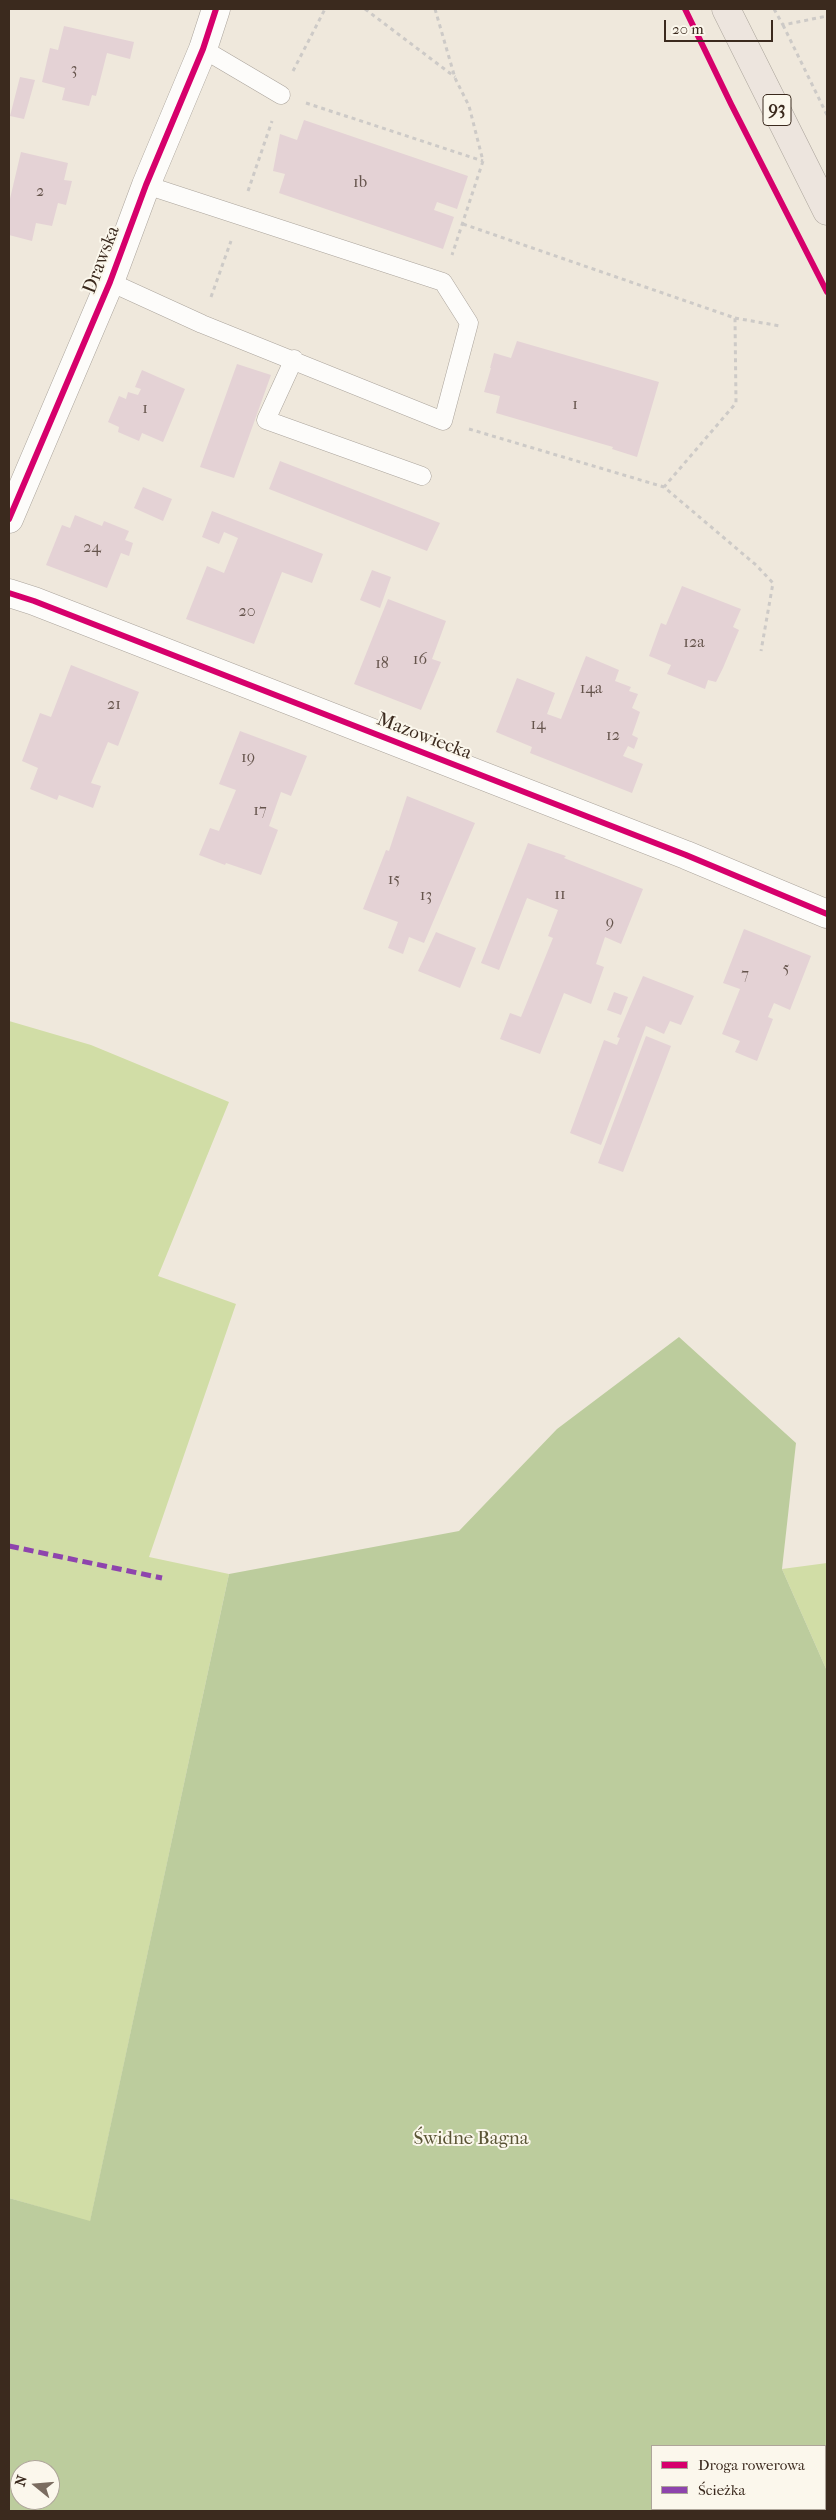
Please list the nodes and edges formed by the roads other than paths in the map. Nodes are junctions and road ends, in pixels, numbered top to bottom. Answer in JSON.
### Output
{"nodes":[{"id":1,"x":216,"y":9,"type":"edge"},
{"id":2,"x":726,"y":9,"type":"edge"},
{"id":3,"x":203,"y":49,"type":"junction"},
{"id":4,"x":281,"y":95,"type":"road end"},
{"id":5,"x":146,"y":185,"type":"junction"},
{"id":6,"x":827,"y":211,"type":"edge"},
{"id":7,"x":110,"y":282,"type":"junction"},
{"id":8,"x":294,"y":359,"type":"junction"},
{"id":9,"x":422,"y":476,"type":"dead end"},
{"id":10,"x":9,"y":519,"type":"edge"},
{"id":11,"x":9,"y":593,"type":"edge"},
{"id":12,"x":827,"y":914,"type":"edge"}],
"edges":[{"from":1,"to":3,"type":"street","name":"Drawska"},
{"from":2,"to":6,"type":"main road","number":"93"},
{"from":3,"to":4,"type":"lane"},
{"from":3,"to":5,"type":"street","name":"Drawska"},
{"from":5,"to":7,"type":"street","name":"Drawska"},
{"from":5,"to":8,"type":"lane"},
{"from":7,"to":8,"type":"lane"},
{"from":7,"to":10,"type":"street","name":"Drawska"},
{"from":8,"to":9,"type":"lane"},
{"from":11,"to":12,"type":"street","name":"Mazowiecka"}]}
